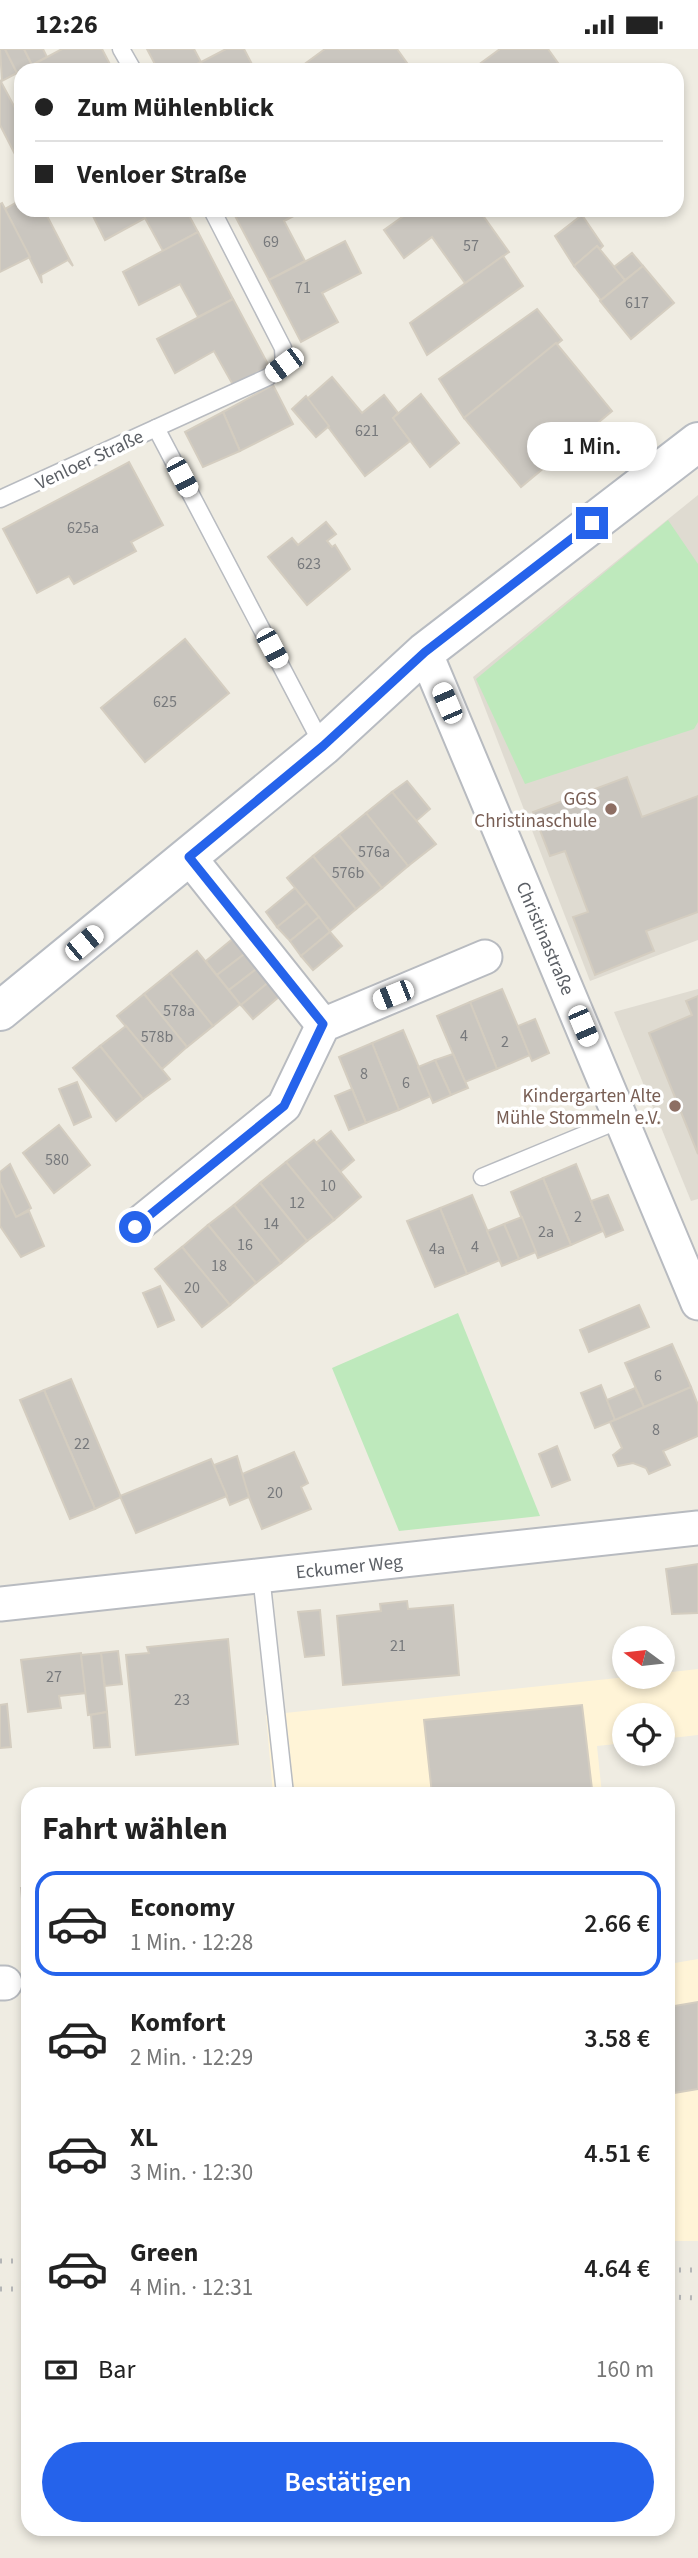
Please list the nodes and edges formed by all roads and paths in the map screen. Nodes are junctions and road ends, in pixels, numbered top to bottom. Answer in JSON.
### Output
{"nodes":[{"id":1,"x":216,"y":217,"type":"edge"},
{"id":2,"x":156,"y":428,"type":"junction"},
{"id":3,"x":698,"y":442,"type":"edge"},
{"id":4,"x":0,"y":499,"type":"edge"},
{"id":5,"x":425,"y":652,"type":"junction"},
{"id":6,"x":323,"y":746,"type":"junction"},
{"id":7,"x":189,"y":857,"type":"junction"},
{"id":8,"x":485,"y":957,"type":"dead end"},
{"id":9,"x":0,"y":1011,"type":"edge"},
{"id":10,"x":323,"y":1024,"type":"junction"},
{"id":11,"x":622,"y":1119,"type":"junction"},
{"id":12,"x":482,"y":1177,"type":"dead end"},
{"id":13,"x":135,"y":1227,"type":"dead end"},
{"id":14,"x":698,"y":1303,"type":"edge"},
{"id":15,"x":698,"y":1528,"type":"edge"},
{"id":16,"x":261,"y":1575,"type":"junction"},
{"id":17,"x":0,"y":1605,"type":"edge"},
{"id":18,"x":284,"y":1787,"type":"edge"}],
"edges":[{"from":1,"to":2,"type":"lane"},
{"from":2,"to":4,"type":"lane","name":"Venloer Straße"},
{"from":2,"to":6,"type":"lane","name":"Venloer Straße"},
{"from":3,"to":5,"type":"street"},
{"from":5,"to":6,"type":"street"},
{"from":5,"to":11,"type":"street","name":"Christinastraße"},
{"from":6,"to":7,"type":"street"},
{"from":7,"to":9,"type":"street"},
{"from":7,"to":10,"type":"street"},
{"from":8,"to":10,"type":"street"},
{"from":10,"to":13,"type":"street"},
{"from":11,"to":12,"type":"lane"},
{"from":11,"to":14,"type":"street","name":"Christinastraße"},
{"from":15,"to":16,"type":"street","name":"Eckumer Weg"},
{"from":16,"to":17,"type":"street","name":"Eckumer Weg"},
{"from":16,"to":18,"type":"lane"}]}
